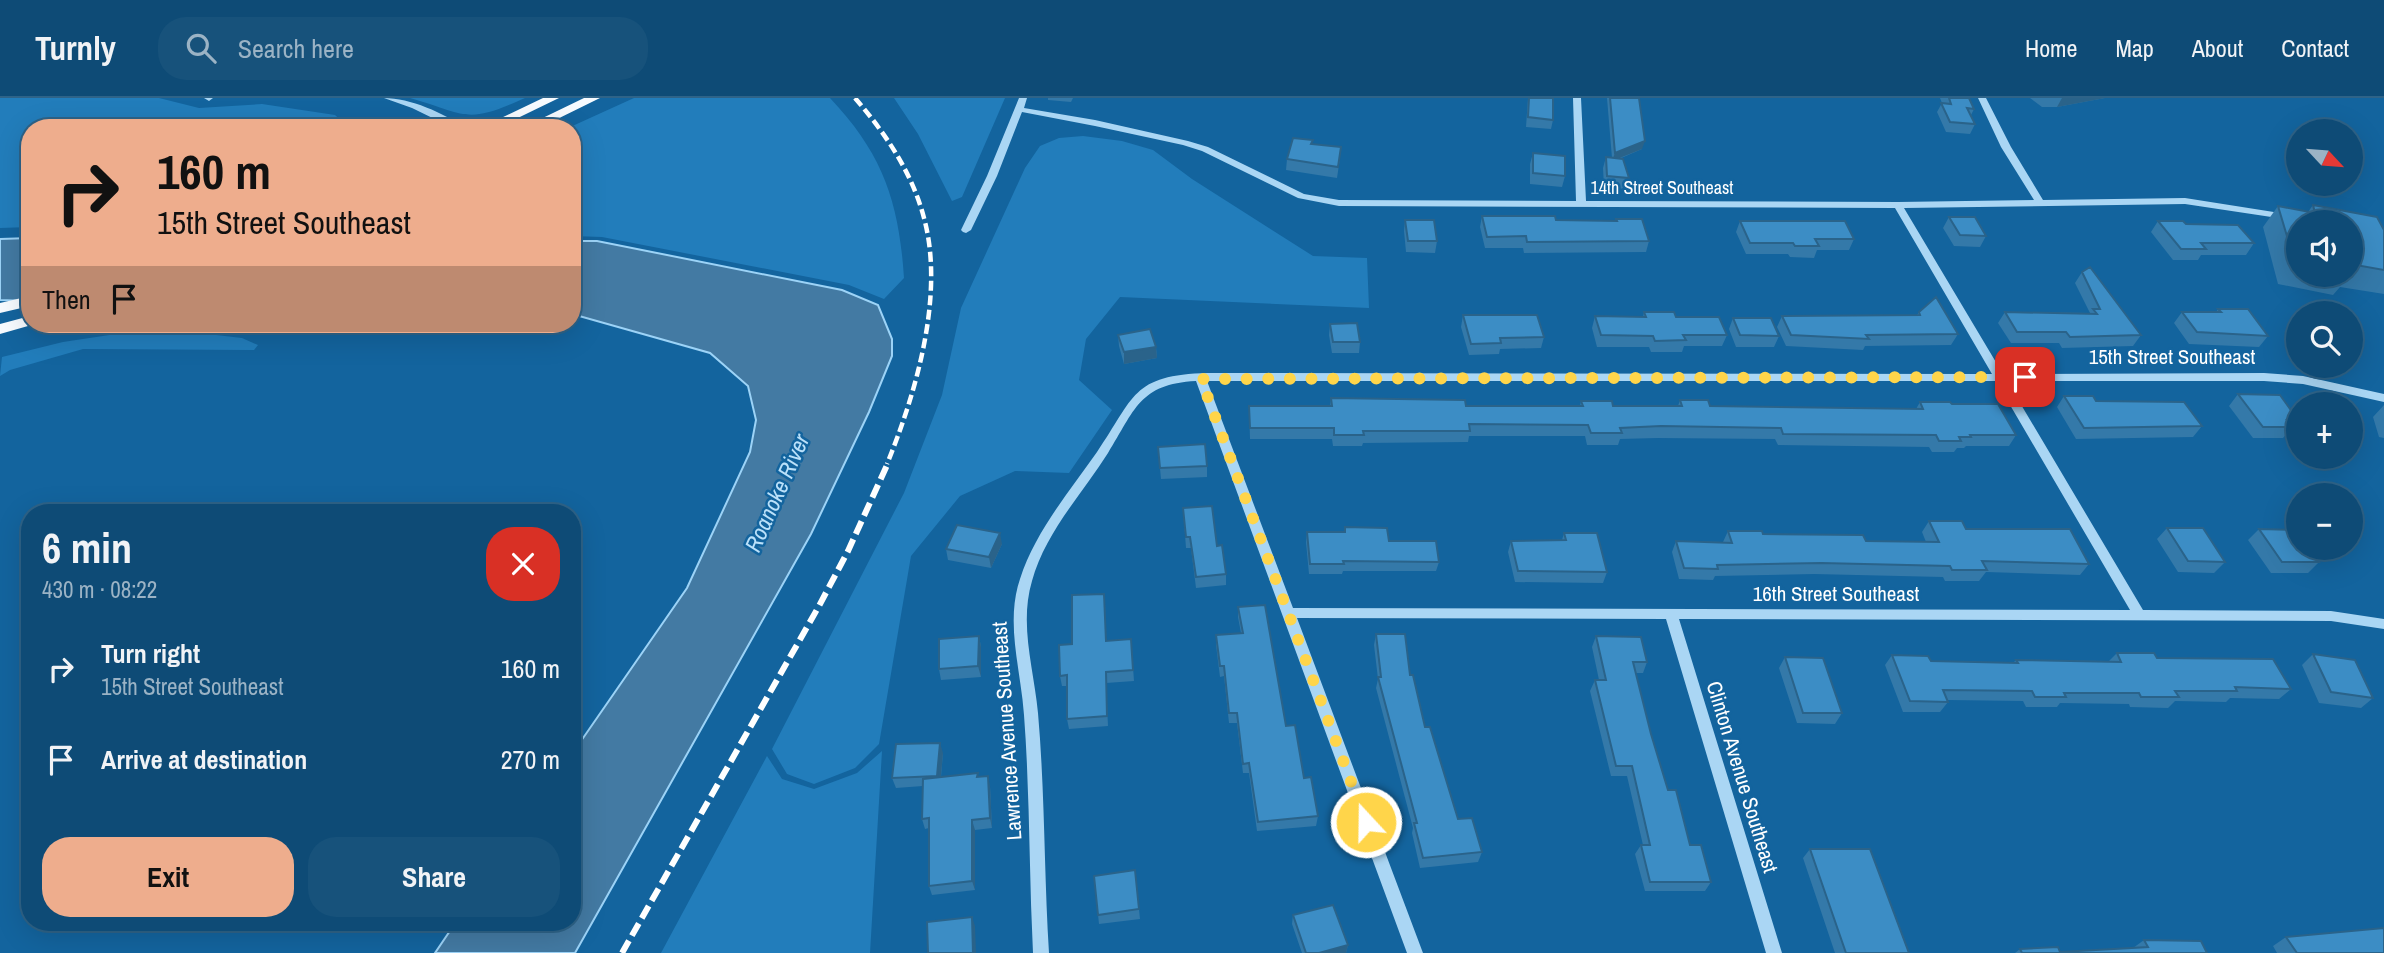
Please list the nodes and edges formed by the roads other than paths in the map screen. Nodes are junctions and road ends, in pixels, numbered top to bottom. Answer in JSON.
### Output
{"nodes":[{"id":1,"x":388,"y":98,"type":"edge"},
{"id":2,"x":553,"y":98,"type":"edge"},
{"id":3,"x":594,"y":98,"type":"edge"},
{"id":4,"x":1023,"y":98,"type":"edge"},
{"id":5,"x":1577,"y":98,"type":"edge"},
{"id":6,"x":1982,"y":98,"type":"edge"},
{"id":7,"x":1017,"y":109,"type":"junction"},
{"id":8,"x":442,"y":119,"type":"edge"},
{"id":9,"x":505,"y":119,"type":"edge"},
{"id":10,"x":548,"y":119,"type":"edge"},
{"id":11,"x":2040,"y":203,"type":"junction"},
{"id":12,"x":1581,"y":204,"type":"junction"},
{"id":13,"x":1898,"y":205,"type":"junction"},
{"id":14,"x":2286,"y":216,"type":"edge"},
{"id":15,"x":965,"y":230,"type":"dead end"},
{"id":16,"x":21,"y":303,"type":"edge"},
{"id":17,"x":0,"y":308,"type":"edge"},
{"id":18,"x":21,"y":323,"type":"edge"},
{"id":19,"x":0,"y":329,"type":"edge"},
{"id":20,"x":1998,"y":377,"type":"junction"},
{"id":21,"x":1201,"y":379,"type":"junction"},
{"id":22,"x":2384,"y":398,"type":"edge"},
{"id":23,"x":1287,"y":612,"type":"junction"},
{"id":24,"x":1671,"y":614,"type":"junction"},
{"id":25,"x":2140,"y":616,"type":"junction"},
{"id":26,"x":2384,"y":624,"type":"edge"},
{"id":27,"x":1041,"y":953,"type":"edge"},
{"id":28,"x":1415,"y":953,"type":"edge"},
{"id":29,"x":1774,"y":953,"type":"edge"}],
"edges":[{"from":1,"to":8,"type":"street"},
{"from":2,"to":9,"type":"main road"},
{"from":3,"to":10,"type":"main road"},
{"from":4,"to":7,"type":"street"},
{"from":5,"to":12,"type":"street"},
{"from":6,"to":11,"type":"street"},
{"from":7,"to":12,"type":"street","name":"14th Street Southeast"},
{"from":7,"to":15,"type":"street"},
{"from":11,"to":13,"type":"street","name":"14th Street Southeast"},
{"from":11,"to":14,"type":"street","name":"14th Street Southeast"},
{"from":12,"to":13,"type":"street","name":"14th Street Southeast"},
{"from":13,"to":20,"type":"street"},
{"from":16,"to":17,"type":"main road"},
{"from":18,"to":19,"type":"main road"},
{"from":20,"to":21,"type":"street","name":"15th Street Southeast"},
{"from":20,"to":22,"type":"street","name":"15th Street Southeast"},
{"from":20,"to":25,"type":"street"},
{"from":21,"to":23,"type":"street"},
{"from":21,"to":27,"type":"street","name":"Lawrence Avenue Southeast"},
{"from":23,"to":24,"type":"street","name":"16th Street Southeast"},
{"from":23,"to":28,"type":"street"},
{"from":24,"to":25,"type":"street","name":"16th Street Southeast"},
{"from":24,"to":29,"type":"street","name":"Clinton Avenue Southeast"},
{"from":25,"to":26,"type":"street","name":"16th Street Southeast"}]}
